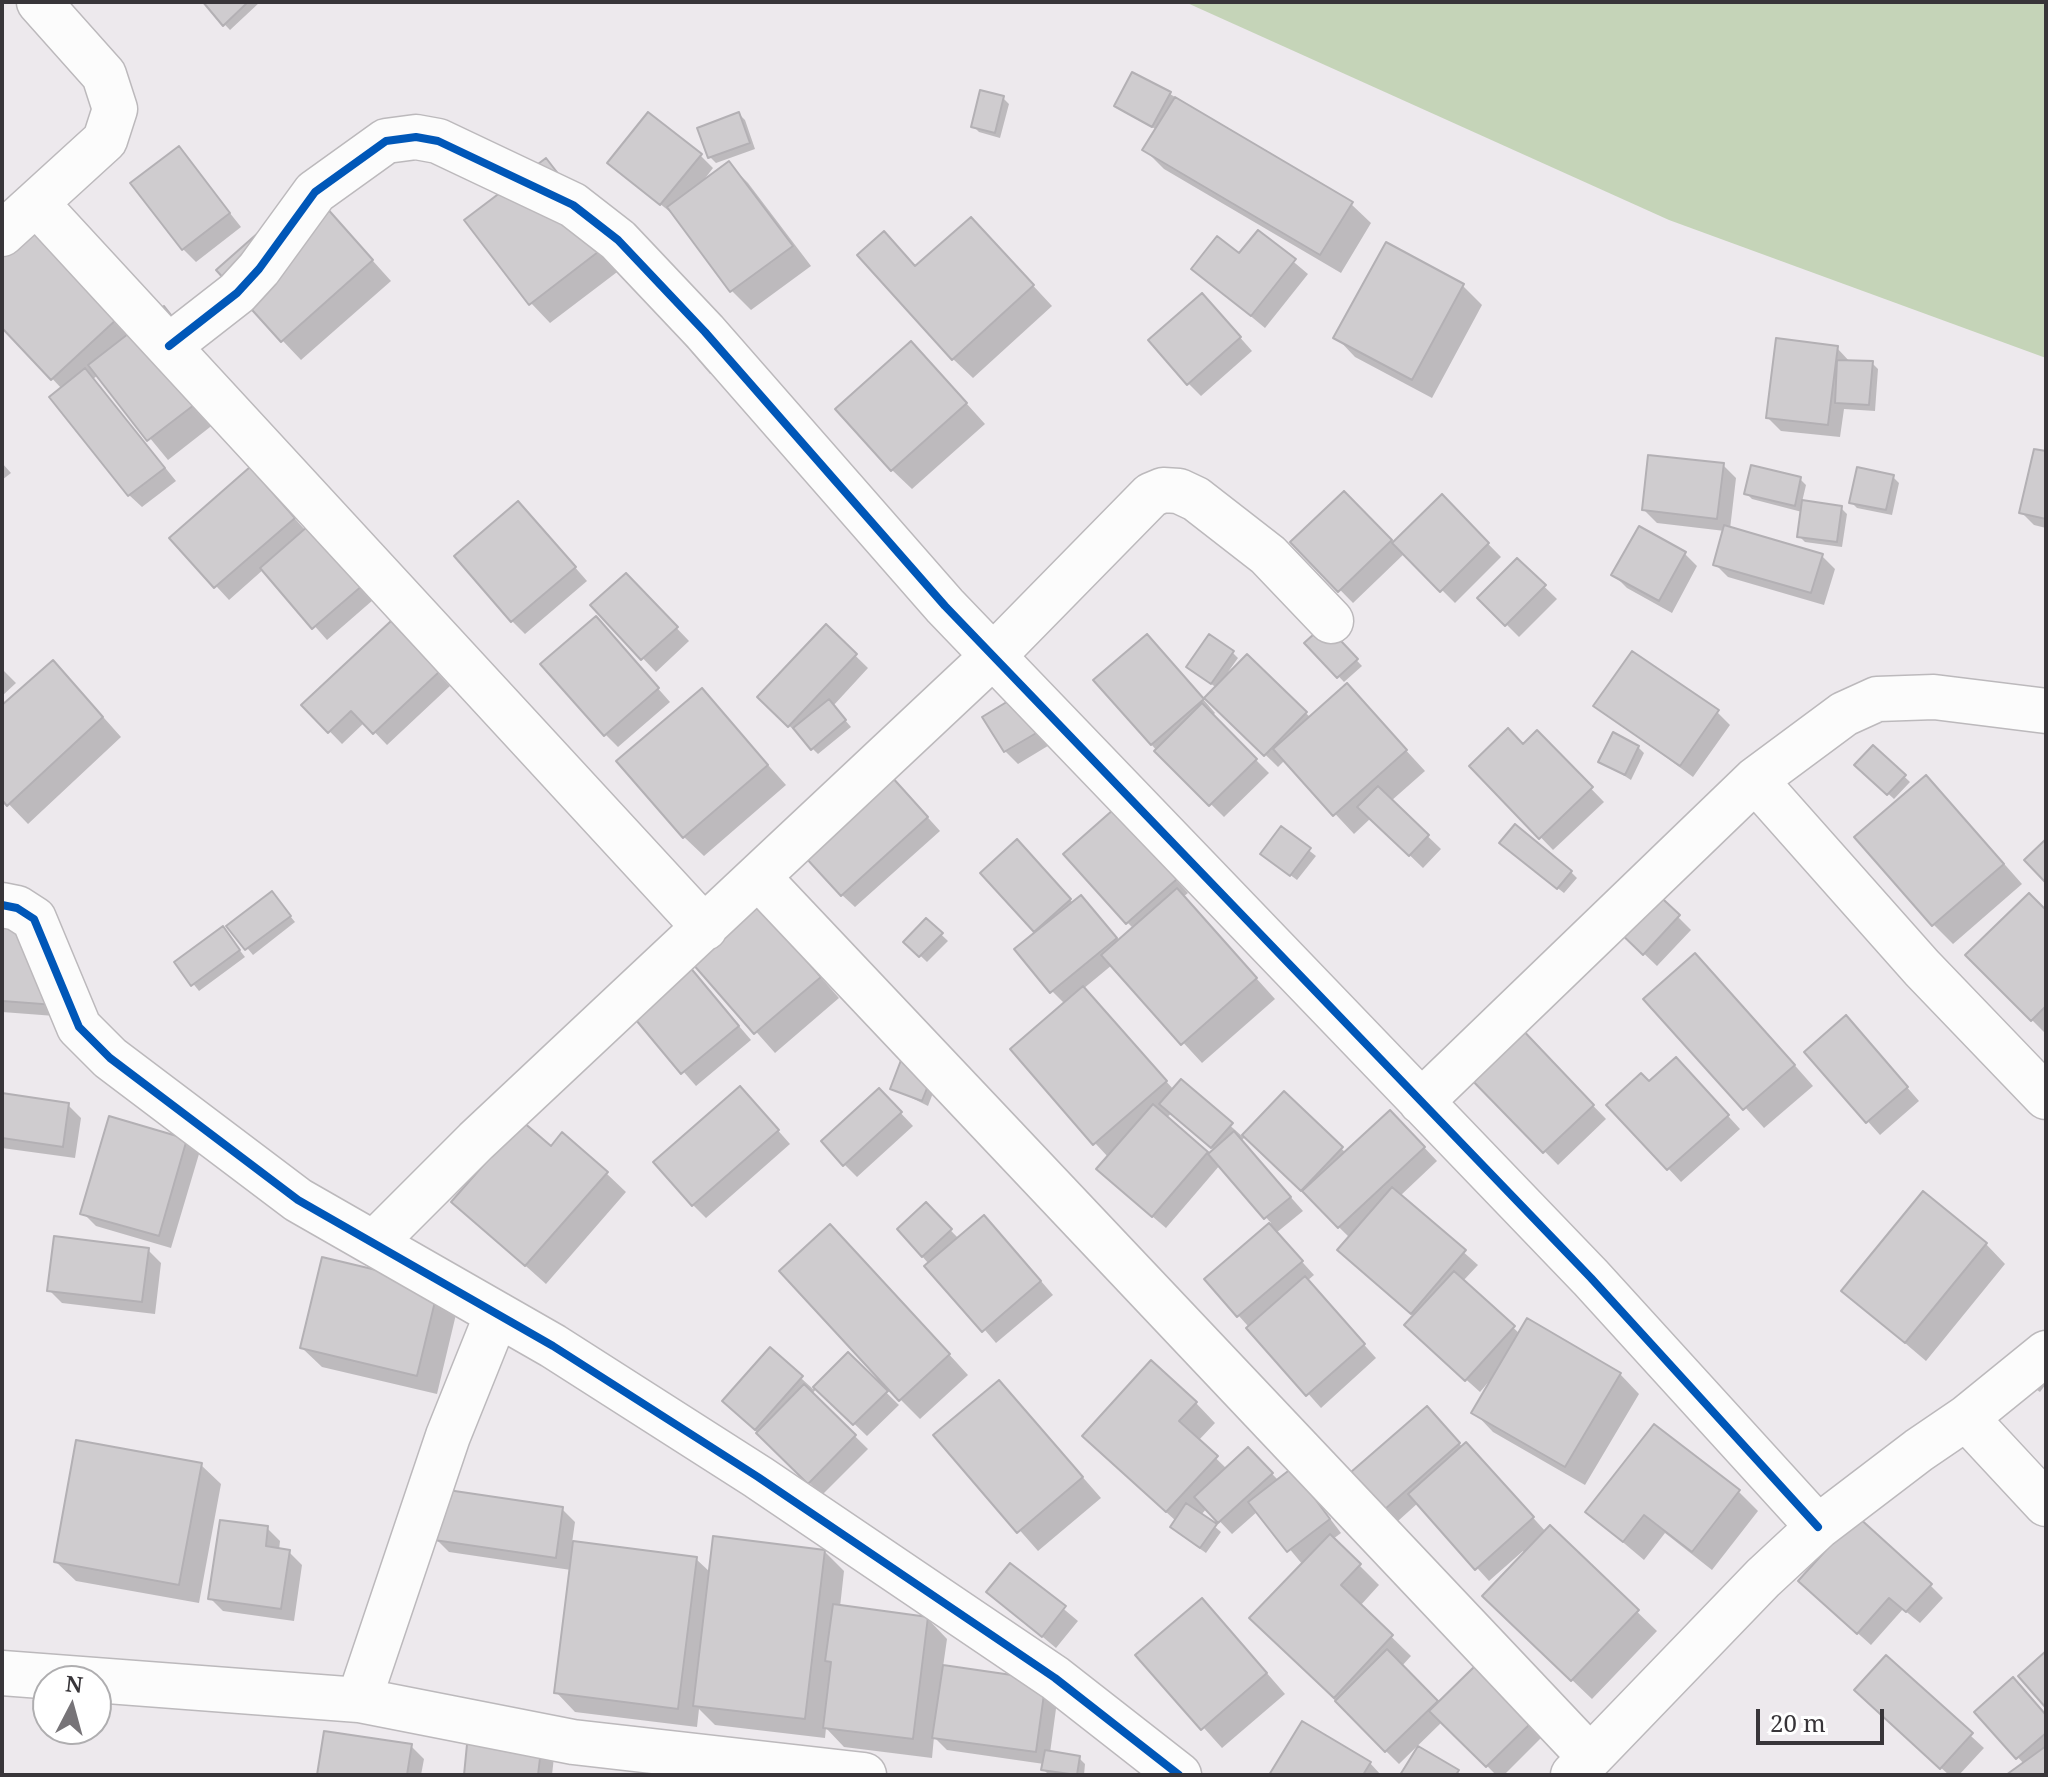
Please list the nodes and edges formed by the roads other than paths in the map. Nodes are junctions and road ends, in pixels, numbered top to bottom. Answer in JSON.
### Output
{"nodes":[{"id":1,"x":39,"y":2,"type":"edge"},
{"id":2,"x":36,"y":203,"type":"junction"},
{"id":3,"x":2,"y":234,"type":"edge"},
{"id":4,"x":169,"y":346,"type":"junction"},
{"id":5,"x":1331,"y":621,"type":"dead end"},
{"id":6,"x":995,"y":654,"type":"junction"},
{"id":7,"x":2046,"y":711,"type":"edge"},
{"id":8,"x":1755,"y":780,"type":"junction"},
{"id":9,"x":758,"y":877,"type":"junction"},
{"id":10,"x":2,"y":905,"type":"edge"},
{"id":11,"x":705,"y":928,"type":"junction"},
{"id":12,"x":2046,"y":1097,"type":"edge"},
{"id":13,"x":1421,"y":1102,"type":"junction"},
{"id":14,"x":374,"y":1243,"type":"junction"},
{"id":15,"x":497,"y":1314,"type":"junction"},
{"id":16,"x":2046,"y":1353,"type":"edge"},
{"id":17,"x":1966,"y":1418,"type":"junction"},
{"id":18,"x":2046,"y":1504,"type":"edge"},
{"id":19,"x":1818,"y":1527,"type":"junction"},
{"id":20,"x":2,"y":1673,"type":"edge"},
{"id":21,"x":359,"y":1700,"type":"junction"},
{"id":22,"x":1581,"y":1766,"type":"edge"},
{"id":23,"x":864,"y":1775,"type":"edge"},
{"id":24,"x":1179,"y":1775,"type":"edge"}],
"edges":[{"from":1,"to":2,"type":"street"},
{"from":2,"to":3,"type":"street"},
{"from":2,"to":4,"type":"street"},
{"from":4,"to":6,"type":"street"},
{"from":4,"to":11,"type":"street"},
{"from":5,"to":6,"type":"street"},
{"from":6,"to":9,"type":"street"},
{"from":6,"to":13,"type":"street"},
{"from":7,"to":8,"type":"street"},
{"from":8,"to":12,"type":"street"},
{"from":8,"to":13,"type":"street"},
{"from":9,"to":11,"type":"street"},
{"from":9,"to":22,"type":"street"},
{"from":10,"to":14,"type":"street"},
{"from":11,"to":14,"type":"street"},
{"from":13,"to":19,"type":"street"},
{"from":14,"to":15,"type":"street"},
{"from":15,"to":21,"type":"street"},
{"from":15,"to":24,"type":"street"},
{"from":16,"to":17,"type":"street"},
{"from":17,"to":18,"type":"street"},
{"from":17,"to":19,"type":"street"},
{"from":19,"to":22,"type":"street"},
{"from":20,"to":21,"type":"street"},
{"from":21,"to":23,"type":"street"}]}
